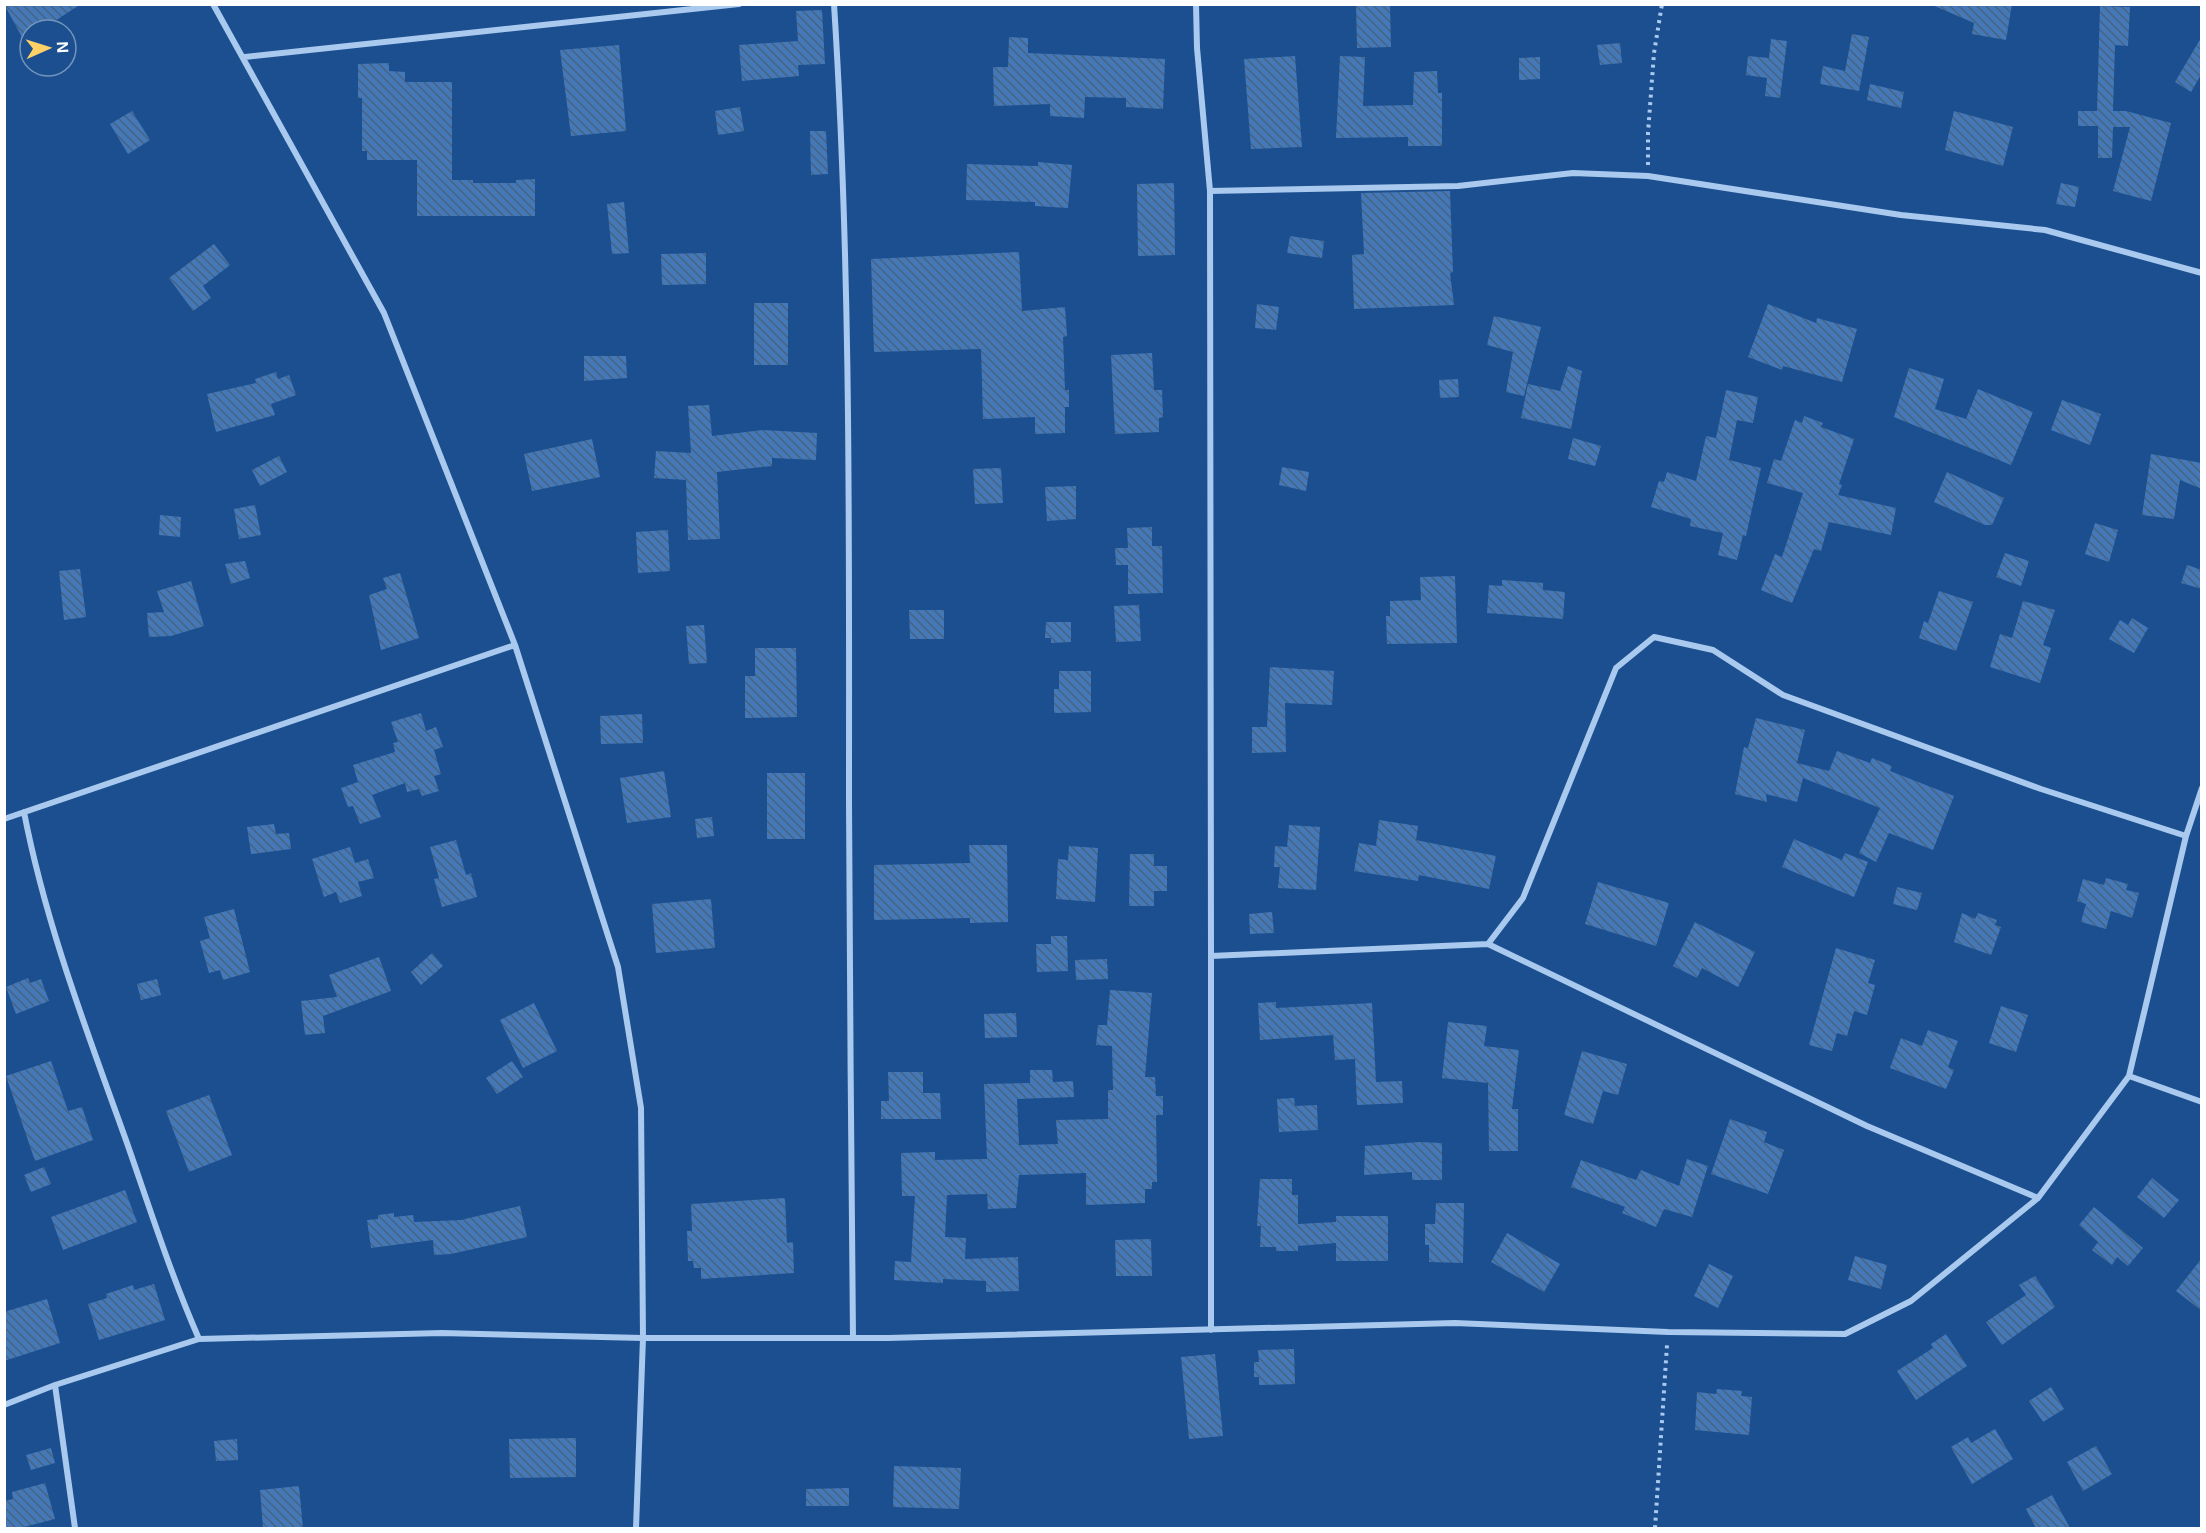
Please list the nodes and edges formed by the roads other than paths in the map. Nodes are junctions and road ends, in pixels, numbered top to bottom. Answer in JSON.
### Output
{"nodes":[{"id":1,"x":213,"y":4,"type":"edge"},
{"id":2,"x":740,"y":4,"type":"edge"},
{"id":3,"x":834,"y":4,"type":"edge"},
{"id":4,"x":1196,"y":4,"type":"edge"},
{"id":5,"x":245,"y":57,"type":"junction"},
{"id":6,"x":1210,"y":191,"type":"junction"},
{"id":7,"x":2202,"y":273,"type":"edge"},
{"id":8,"x":514,"y":645,"type":"junction"},
{"id":9,"x":2202,"y":788,"type":"edge"},
{"id":10,"x":24,"y":812,"type":"junction"},
{"id":11,"x":4,"y":819,"type":"edge"},
{"id":12,"x":2186,"y":836,"type":"junction"},
{"id":13,"x":1488,"y":944,"type":"junction"},
{"id":14,"x":1211,"y":956,"type":"junction"},
{"id":15,"x":2129,"y":1076,"type":"junction"},
{"id":16,"x":2202,"y":1102,"type":"edge"},
{"id":17,"x":2038,"y":1198,"type":"junction"},
{"id":18,"x":1211,"y":1330,"type":"junction"},
{"id":19,"x":643,"y":1338,"type":"junction"},
{"id":20,"x":853,"y":1338,"type":"junction"},
{"id":21,"x":199,"y":1340,"type":"junction"},
{"id":22,"x":55,"y":1385,"type":"junction"},
{"id":23,"x":4,"y":1405,"type":"edge"},
{"id":24,"x":75,"y":1528,"type":"edge"},
{"id":25,"x":636,"y":1528,"type":"edge"}],
"edges":[{"from":1,"to":5,"type":"street"},
{"from":2,"to":5,"type":"street"},
{"from":3,"to":20,"type":"street"},
{"from":4,"to":6,"type":"street"},
{"from":5,"to":8,"type":"street"},
{"from":6,"to":7,"type":"street"},
{"from":6,"to":14,"type":"street"},
{"from":8,"to":10,"type":"street"},
{"from":8,"to":19,"type":"street"},
{"from":9,"to":12,"type":"street"},
{"from":10,"to":11,"type":"street"},
{"from":10,"to":21,"type":"street"},
{"from":12,"to":13,"type":"street"},
{"from":12,"to":15,"type":"street"},
{"from":13,"to":14,"type":"street"},
{"from":13,"to":17,"type":"street"},
{"from":14,"to":18,"type":"street"},
{"from":15,"to":16,"type":"street"},
{"from":15,"to":17,"type":"street"},
{"from":17,"to":18,"type":"street"},
{"from":18,"to":20,"type":"street"},
{"from":19,"to":20,"type":"street"},
{"from":19,"to":21,"type":"street"},
{"from":19,"to":25,"type":"street"},
{"from":21,"to":22,"type":"street"},
{"from":22,"to":23,"type":"street"},
{"from":22,"to":24,"type":"street"}]}
